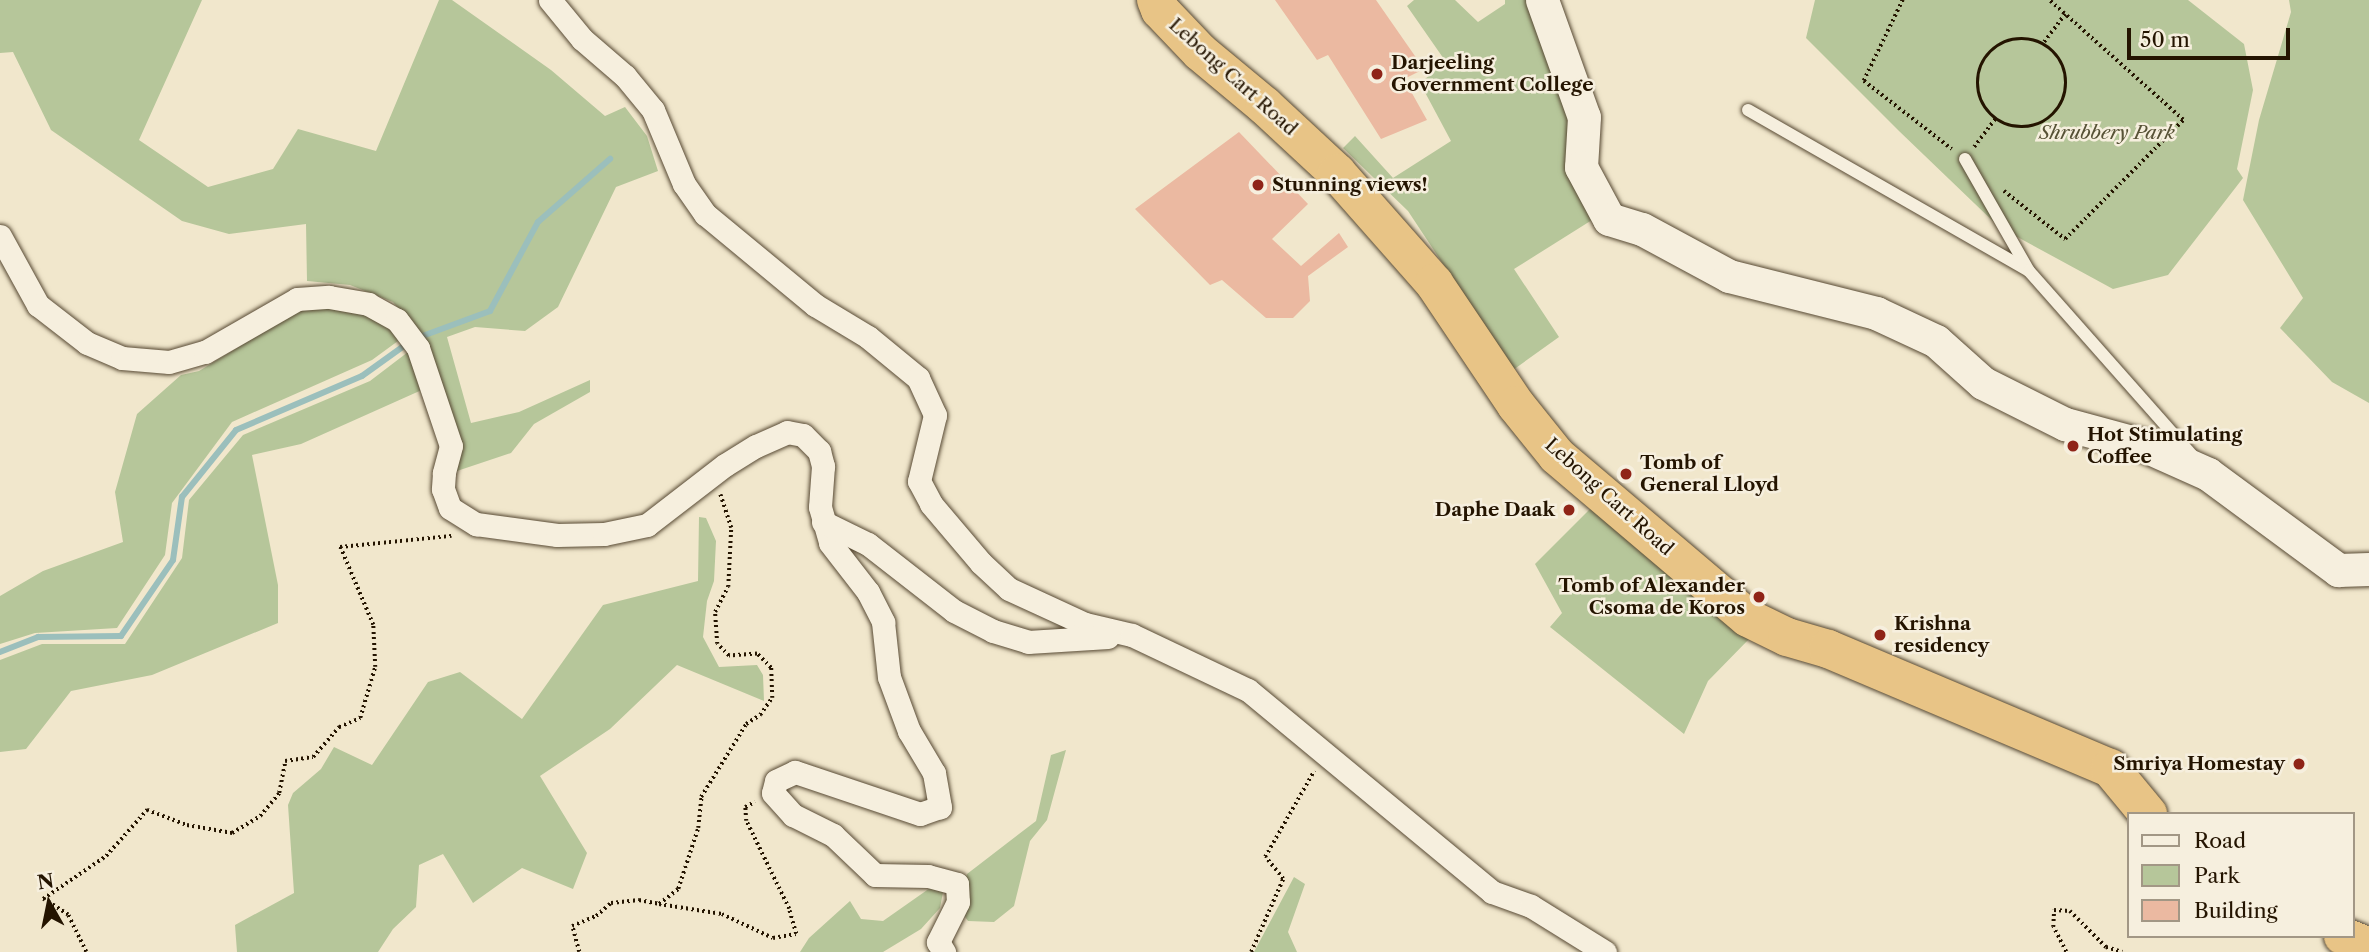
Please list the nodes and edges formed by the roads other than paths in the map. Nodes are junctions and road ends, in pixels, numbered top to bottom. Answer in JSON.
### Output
{"nodes":[{"id":1,"x":550,"y":0,"type":"edge"},
{"id":2,"x":1156,"y":0,"type":"edge"},
{"id":3,"x":1542,"y":0,"type":"edge"},
{"id":4,"x":1748,"y":110,"type":"dead end"},
{"id":5,"x":1965,"y":159,"type":"road end"},
{"id":6,"x":0,"y":236,"type":"edge"},
{"id":7,"x":2029,"y":271,"type":"junction"},
{"id":8,"x":2208,"y":474,"type":"junction"},
{"id":9,"x":823,"y":522,"type":"junction"},
{"id":10,"x":2369,"y":569,"type":"edge"},
{"id":11,"x":1132,"y":635,"type":"junction"},
{"id":12,"x":2146,"y":812,"type":"edge"},
{"id":13,"x":2348,"y":938,"type":"edge"},
{"id":14,"x":2369,"y":947,"type":"edge"},
{"id":15,"x":944,"y":952,"type":"edge"},
{"id":16,"x":1605,"y":952,"type":"edge"}],
"edges":[{"from":1,"to":11,"type":"street"},
{"from":2,"to":12,"type":"highway","name":"Lebong Cart Road"},
{"from":3,"to":8,"type":"main road"},
{"from":4,"to":7,"type":"lane"},
{"from":5,"to":7,"type":"lane"},
{"from":6,"to":9,"type":"street"},
{"from":7,"to":8,"type":"lane"},
{"from":8,"to":10,"type":"main road"},
{"from":9,"to":11,"type":"street"},
{"from":9,"to":15,"type":"street"},
{"from":11,"to":16,"type":"street"},
{"from":13,"to":14,"type":"highway"}]}
